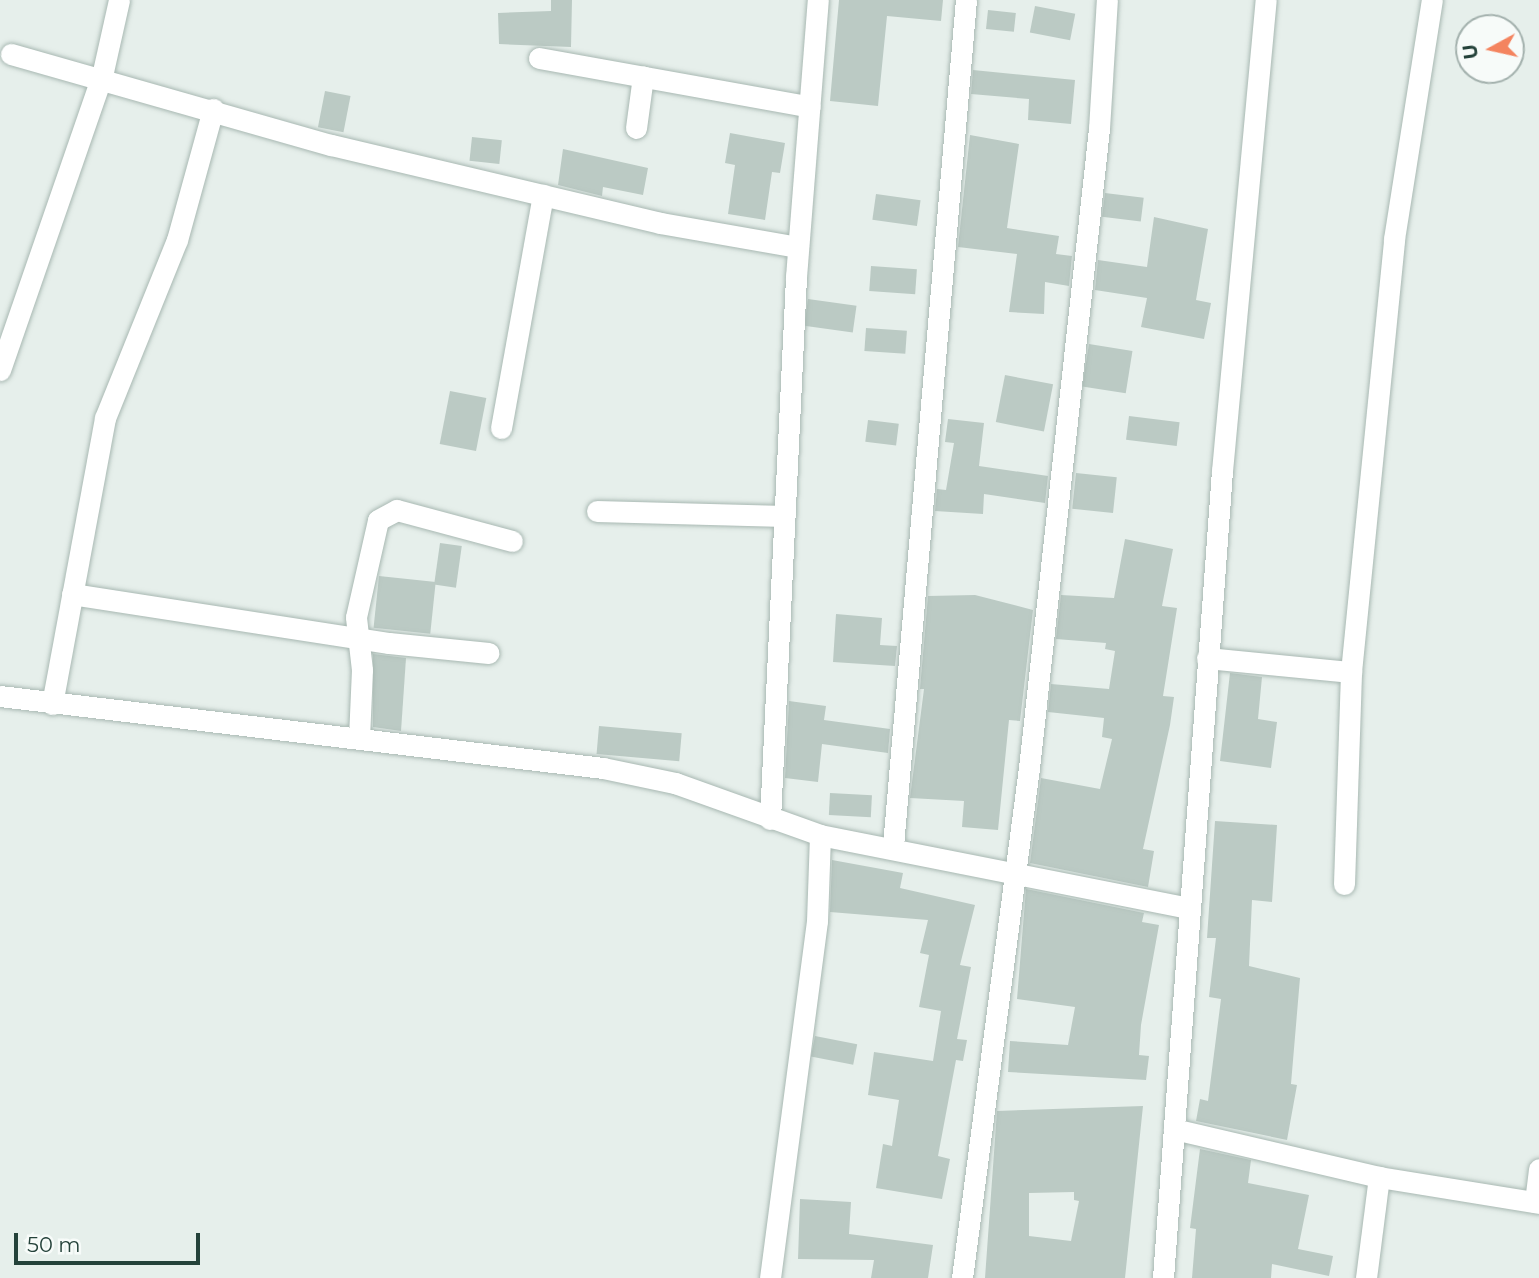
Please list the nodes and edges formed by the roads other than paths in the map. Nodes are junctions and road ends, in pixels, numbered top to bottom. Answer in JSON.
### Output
{"nodes":[{"id":1,"x":119,"y":0,"type":"edge"},
{"id":2,"x":818,"y":0,"type":"edge"},
{"id":3,"x":966,"y":0,"type":"edge"},
{"id":4,"x":1107,"y":0,"type":"edge"},
{"id":5,"x":1266,"y":0,"type":"edge"},
{"id":6,"x":1432,"y":0,"type":"edge"},
{"id":7,"x":11,"y":54,"type":"dead end"},
{"id":8,"x":538,"y":58,"type":"dead end"},
{"id":9,"x":102,"y":76,"type":"junction"},
{"id":10,"x":643,"y":76,"type":"junction"},
{"id":11,"x":810,"y":107,"type":"junction"},
{"id":12,"x":213,"y":109,"type":"junction"},
{"id":13,"x":636,"y":128,"type":"dead end"},
{"id":14,"x":542,"y":195,"type":"junction"},
{"id":15,"x":798,"y":247,"type":"junction"},
{"id":16,"x":0,"y":370,"type":"edge"},
{"id":17,"x":501,"y":428,"type":"dead end"},
{"id":18,"x":597,"y":511,"type":"dead end"},
{"id":19,"x":784,"y":516,"type":"junction"},
{"id":20,"x":512,"y":541,"type":"dead end"},
{"id":21,"x":72,"y":594,"type":"junction"},
{"id":22,"x":358,"y":636,"type":"junction"},
{"id":23,"x":489,"y":653,"type":"dead end"},
{"id":24,"x":1207,"y":658,"type":"junction"},
{"id":25,"x":1351,"y":672,"type":"junction"},
{"id":26,"x":0,"y":696,"type":"edge"},
{"id":27,"x":52,"y":704,"type":"junction"},
{"id":28,"x":359,"y":738,"type":"junction"},
{"id":29,"x":770,"y":819,"type":"junction"},
{"id":30,"x":820,"y":835,"type":"junction"},
{"id":31,"x":893,"y":846,"type":"junction"},
{"id":32,"x":1017,"y":871,"type":"junction"},
{"id":33,"x":1344,"y":884,"type":"dead end"},
{"id":34,"x":1188,"y":908,"type":"junction"},
{"id":35,"x":1174,"y":1129,"type":"junction"},
{"id":36,"x":1539,"y":1169,"type":"edge"},
{"id":37,"x":1379,"y":1177,"type":"junction"},
{"id":38,"x":1537,"y":1203,"type":"edge"},
{"id":39,"x":770,"y":1278,"type":"edge"},
{"id":40,"x":962,"y":1278,"type":"edge"},
{"id":41,"x":1163,"y":1278,"type":"edge"},
{"id":42,"x":1367,"y":1278,"type":"edge"}],
"edges":[{"from":1,"to":9,"type":"street"},
{"from":2,"to":11,"type":"street"},
{"from":3,"to":31,"type":"street"},
{"from":4,"to":32,"type":"street"},
{"from":5,"to":24,"type":"street"},
{"from":6,"to":25,"type":"street"},
{"from":7,"to":9,"type":"street"},
{"from":8,"to":10,"type":"street"},
{"from":9,"to":12,"type":"street"},
{"from":9,"to":16,"type":"street"},
{"from":10,"to":11,"type":"street"},
{"from":10,"to":13,"type":"street"},
{"from":11,"to":15,"type":"street"},
{"from":12,"to":14,"type":"street"},
{"from":12,"to":21,"type":"street"},
{"from":14,"to":15,"type":"street"},
{"from":14,"to":17,"type":"street"},
{"from":15,"to":19,"type":"street"},
{"from":18,"to":19,"type":"street"},
{"from":19,"to":29,"type":"street"},
{"from":20,"to":22,"type":"street"},
{"from":21,"to":22,"type":"street"},
{"from":21,"to":27,"type":"street"},
{"from":22,"to":23,"type":"street"},
{"from":22,"to":28,"type":"street"},
{"from":24,"to":25,"type":"street"},
{"from":24,"to":34,"type":"street"},
{"from":25,"to":33,"type":"street"},
{"from":26,"to":27,"type":"street"},
{"from":27,"to":28,"type":"street"},
{"from":28,"to":29,"type":"street"},
{"from":29,"to":30,"type":"street"},
{"from":30,"to":31,"type":"street"},
{"from":30,"to":39,"type":"street"},
{"from":31,"to":32,"type":"street"},
{"from":32,"to":34,"type":"street"},
{"from":32,"to":40,"type":"street"},
{"from":34,"to":35,"type":"street"},
{"from":35,"to":37,"type":"street"},
{"from":35,"to":41,"type":"street"},
{"from":36,"to":38,"type":"street"},
{"from":37,"to":38,"type":"street"},
{"from":37,"to":42,"type":"street"}]}
